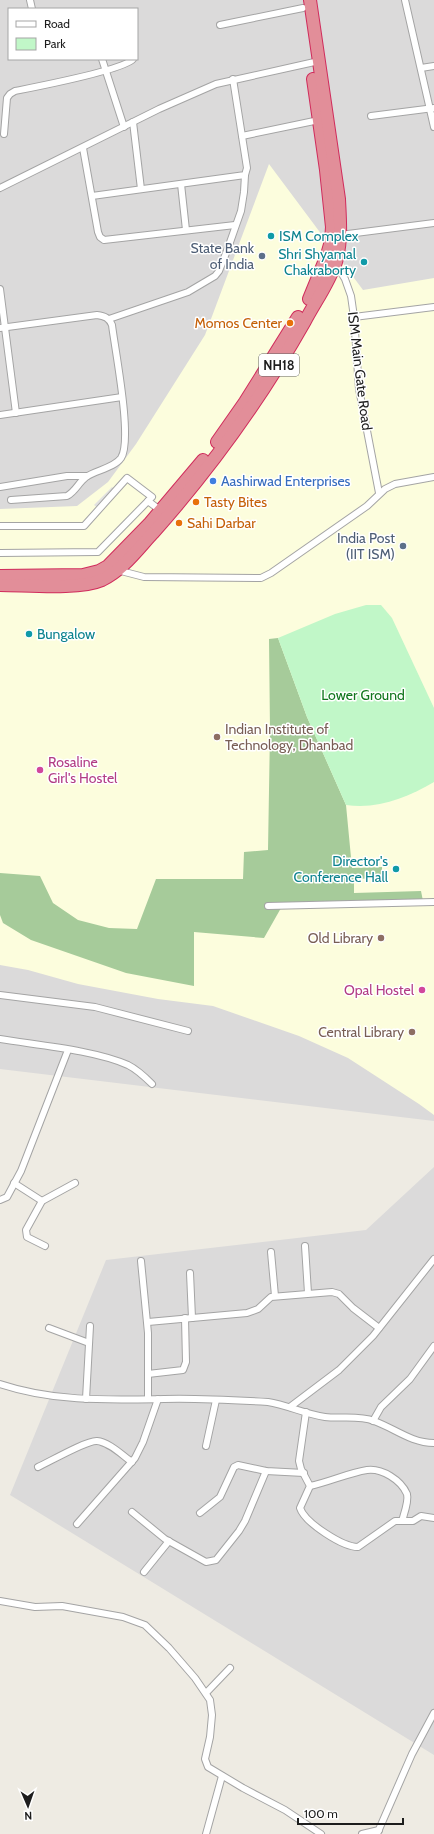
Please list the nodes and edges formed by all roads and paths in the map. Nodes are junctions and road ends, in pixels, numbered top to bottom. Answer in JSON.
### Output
{"nodes":[{"id":1,"x":405,"y":0,"type":"edge"},
{"id":2,"x":305,"y":3,"type":"edge"},
{"id":3,"x":220,"y":25,"type":"dead end"},
{"id":4,"x":102,"y":60,"type":"edge"},
{"id":5,"x":132,"y":60,"type":"edge"},
{"id":6,"x":314,"y":62,"type":"junction"},
{"id":7,"x":434,"y":66,"type":"edge"},
{"id":8,"x":421,"y":68,"type":"junction"},
{"id":9,"x":105,"y":70,"type":"junction"},
{"id":10,"x":233,"y":79,"type":"junction"},
{"id":11,"x":432,"y":108,"type":"edge"},
{"id":12,"x":371,"y":116,"type":"dead end"},
{"id":13,"x":319,"y":120,"type":"junction"},
{"id":14,"x":133,"y":122,"type":"junction"},
{"id":15,"x":124,"y":127,"type":"junction"},
{"id":16,"x":434,"y":127,"type":"edge"},
{"id":17,"x":4,"y":134,"type":"dead end"},
{"id":18,"x":242,"y":136,"type":"junction"},
{"id":19,"x":83,"y":148,"type":"junction"},
{"id":20,"x":245,"y":175,"type":"junction"},
{"id":21,"x":181,"y":184,"type":"junction"},
{"id":22,"x":0,"y":188,"type":"edge"},
{"id":23,"x":141,"y":189,"type":"junction"},
{"id":24,"x":92,"y":196,"type":"junction"},
{"id":25,"x":434,"y":223,"type":"edge"},
{"id":26,"x":236,"y":225,"type":"junction"},
{"id":27,"x":186,"y":230,"type":"junction"},
{"id":28,"x":340,"y":235,"type":"junction"},
{"id":29,"x":331,"y":259,"type":"junction"},
{"id":30,"x":0,"y":289,"type":"edge"},
{"id":31,"x":434,"y":307,"type":"edge"},
{"id":32,"x":354,"y":317,"type":"junction"},
{"id":33,"x":109,"y":319,"type":"junction"},
{"id":34,"x":2,"y":327,"type":"edge"},
{"id":35,"x":122,"y":397,"type":"junction"},
{"id":36,"x":16,"y":413,"type":"junction"},
{"id":37,"x":0,"y":415,"type":"edge"},
{"id":38,"x":87,"y":476,"type":"junction"},
{"id":39,"x":434,"y":477,"type":"edge"},
{"id":40,"x":0,"y":487,"type":"edge"},
{"id":41,"x":379,"y":493,"type":"junction"},
{"id":42,"x":11,"y":500,"type":"dead end"},
{"id":43,"x":148,"y":501,"type":"junction"},
{"id":44,"x":161,"y":511,"type":"junction"},
{"id":45,"x":0,"y":526,"type":"edge"},
{"id":46,"x":0,"y":553,"type":"edge"},
{"id":47,"x":117,"y":570,"type":"junction"},
{"id":48,"x":0,"y":576,"type":"edge"},
{"id":49,"x":0,"y":585,"type":"edge"},
{"id":50,"x":434,"y":902,"type":"edge"},
{"id":51,"x":268,"y":906,"type":"dead end"},
{"id":52,"x":0,"y":995,"type":"edge"},
{"id":53,"x":188,"y":1030,"type":"dead end"},
{"id":54,"x":0,"y":1039,"type":"edge"},
{"id":55,"x":68,"y":1050,"type":"junction"},
{"id":56,"x":152,"y":1084,"type":"dead end"},
{"id":57,"x":75,"y":1182,"type":"dead end"},
{"id":58,"x":14,"y":1183,"type":"junction"},
{"id":59,"x":0,"y":1200,"type":"edge"},
{"id":60,"x":42,"y":1201,"type":"junction"},
{"id":61,"x":45,"y":1246,"type":"dead end"},
{"id":62,"x":305,"y":1246,"type":"dead end"},
{"id":63,"x":271,"y":1252,"type":"dead end"},
{"id":64,"x":434,"y":1259,"type":"edge"},
{"id":65,"x":141,"y":1261,"type":"dead end"},
{"id":66,"x":190,"y":1273,"type":"dead end"},
{"id":67,"x":308,"y":1293,"type":"junction"},
{"id":68,"x":275,"y":1296,"type":"junction"},
{"id":69,"x":188,"y":1318,"type":"junction"},
{"id":70,"x":148,"y":1322,"type":"junction"},
{"id":71,"x":90,"y":1326,"type":"dead end"},
{"id":72,"x":49,"y":1328,"type":"dead end"},
{"id":73,"x":379,"y":1328,"type":"junction"},
{"id":74,"x":89,"y":1343,"type":"junction"},
{"id":75,"x":434,"y":1346,"type":"edge"},
{"id":76,"x":148,"y":1374,"type":"junction"},
{"id":77,"x":0,"y":1384,"type":"edge"},
{"id":78,"x":86,"y":1399,"type":"junction"},
{"id":79,"x":148,"y":1399,"type":"junction"},
{"id":80,"x":158,"y":1399,"type":"junction"},
{"id":81,"x":216,"y":1400,"type":"junction"},
{"id":82,"x":290,"y":1407,"type":"junction"},
{"id":83,"x":306,"y":1412,"type":"junction"},
{"id":84,"x":373,"y":1421,"type":"junction"},
{"id":85,"x":434,"y":1443,"type":"edge"},
{"id":86,"x":206,"y":1446,"type":"dead end"},
{"id":87,"x":132,"y":1462,"type":"junction"},
{"id":88,"x":38,"y":1467,"type":"dead end"},
{"id":89,"x":266,"y":1471,"type":"junction"},
{"id":90,"x":304,"y":1473,"type":"junction"},
{"id":91,"x":310,"y":1486,"type":"junction"},
{"id":92,"x":132,"y":1512,"type":"dead end"},
{"id":93,"x":200,"y":1514,"type":"dead end"},
{"id":94,"x":434,"y":1518,"type":"edge"},
{"id":95,"x":402,"y":1521,"type":"junction"},
{"id":96,"x":78,"y":1524,"type":"dead end"},
{"id":97,"x":169,"y":1541,"type":"junction"},
{"id":98,"x":144,"y":1572,"type":"dead end"},
{"id":99,"x":0,"y":1601,"type":"edge"},
{"id":100,"x":230,"y":1668,"type":"dead end"},
{"id":101,"x":206,"y":1693,"type":"junction"},
{"id":102,"x":434,"y":1713,"type":"edge"},
{"id":103,"x":222,"y":1776,"type":"junction"},
{"id":104,"x":378,"y":1832,"type":"edge"},
{"id":105,"x":206,"y":1834,"type":"edge"},
{"id":106,"x":321,"y":1834,"type":"edge"},
{"id":107,"x":362,"y":1834,"type":"edge"}],
"edges":[{"from":1,"to":8,"type":"street"},
{"from":2,"to":3,"type":"street"},
{"from":2,"to":6,"type":"highway","number":"NH18"},
{"from":4,"to":9,"type":"street"},
{"from":5,"to":9,"type":"street"},
{"from":6,"to":10,"type":"street"},
{"from":6,"to":13,"type":"highway","number":"NH18"},
{"from":6,"to":28,"type":"highway","number":"NH18"},
{"from":7,"to":8,"type":"street"},
{"from":8,"to":11,"type":"street"},
{"from":9,"to":15,"type":"street"},
{"from":9,"to":17,"type":"street"},
{"from":10,"to":14,"type":"street"},
{"from":10,"to":18,"type":"street"},
{"from":11,"to":12,"type":"street"},
{"from":11,"to":16,"type":"street"},
{"from":13,"to":18,"type":"street"},
{"from":13,"to":29,"type":"highway","number":"NH18"},
{"from":14,"to":15,"type":"street"},
{"from":14,"to":23,"type":"street"},
{"from":15,"to":19,"type":"street"},
{"from":18,"to":20,"type":"street"},
{"from":19,"to":22,"type":"street"},
{"from":19,"to":24,"type":"street"},
{"from":20,"to":21,"type":"street"},
{"from":20,"to":26,"type":"street"},
{"from":21,"to":23,"type":"street"},
{"from":21,"to":27,"type":"street"},
{"from":23,"to":24,"type":"street"},
{"from":24,"to":27,"type":"street"},
{"from":25,"to":28,"type":"street"},
{"from":26,"to":27,"type":"street"},
{"from":26,"to":33,"type":"street"},
{"from":28,"to":29,"type":"highway","number":"NH18"},
{"from":29,"to":32,"type":"street","name":"ISM Main Gate Road"},
{"from":29,"to":44,"type":"highway","number":"NH18"},
{"from":29,"to":47,"type":"highway","number":"NH18"},
{"from":30,"to":34,"type":"street"},
{"from":31,"to":32,"type":"street"},
{"from":32,"to":41,"type":"street","name":"ISM Main Gate Road"},
{"from":33,"to":34,"type":"street"},
{"from":33,"to":35,"type":"street"},
{"from":34,"to":36,"type":"street"},
{"from":35,"to":36,"type":"street"},
{"from":35,"to":38,"type":"street"},
{"from":36,"to":37,"type":"street"},
{"from":38,"to":40,"type":"street"},
{"from":38,"to":42,"type":"street"},
{"from":39,"to":41,"type":"street"},
{"from":41,"to":47,"type":"street"},
{"from":43,"to":44,"type":"street"},
{"from":43,"to":45,"type":"street"},
{"from":43,"to":46,"type":"street"},
{"from":44,"to":48,"type":"highway","number":"NH18"},
{"from":47,"to":49,"type":"highway","number":"NH18"},
{"from":50,"to":51,"type":"street"},
{"from":52,"to":53,"type":"street"},
{"from":54,"to":55,"type":"street"},
{"from":55,"to":56,"type":"street"},
{"from":55,"to":58,"type":"street"},
{"from":57,"to":60,"type":"street"},
{"from":58,"to":59,"type":"street"},
{"from":58,"to":60,"type":"street"},
{"from":60,"to":61,"type":"street"},
{"from":62,"to":67,"type":"street"},
{"from":63,"to":68,"type":"street"},
{"from":64,"to":73,"type":"street"},
{"from":65,"to":70,"type":"street"},
{"from":66,"to":69,"type":"street"},
{"from":67,"to":68,"type":"street"},
{"from":67,"to":73,"type":"street"},
{"from":68,"to":69,"type":"street"},
{"from":69,"to":70,"type":"street"},
{"from":69,"to":76,"type":"street"},
{"from":70,"to":76,"type":"street"},
{"from":71,"to":74,"type":"street"},
{"from":72,"to":74,"type":"street"},
{"from":73,"to":82,"type":"street"},
{"from":74,"to":78,"type":"street"},
{"from":75,"to":84,"type":"street"},
{"from":76,"to":79,"type":"street"},
{"from":77,"to":78,"type":"street"},
{"from":78,"to":79,"type":"street"},
{"from":79,"to":80,"type":"street"},
{"from":80,"to":81,"type":"street"},
{"from":80,"to":87,"type":"street"},
{"from":81,"to":82,"type":"street"},
{"from":81,"to":86,"type":"street"},
{"from":82,"to":83,"type":"street"},
{"from":83,"to":84,"type":"street"},
{"from":83,"to":90,"type":"street"},
{"from":84,"to":85,"type":"street"},
{"from":87,"to":88,"type":"street"},
{"from":87,"to":96,"type":"street"},
{"from":89,"to":90,"type":"street"},
{"from":89,"to":93,"type":"street"},
{"from":89,"to":97,"type":"street"},
{"from":90,"to":91,"type":"street"},
{"from":91,"to":95,"type":"street"},
{"from":91,"to":95,"type":"street"},
{"from":92,"to":97,"type":"street"},
{"from":94,"to":95,"type":"street"},
{"from":97,"to":98,"type":"street"},
{"from":99,"to":101,"type":"street"},
{"from":100,"to":101,"type":"street"},
{"from":101,"to":103,"type":"street"},
{"from":102,"to":104,"type":"street"},
{"from":103,"to":105,"type":"street"},
{"from":103,"to":106,"type":"street"},
{"from":104,"to":107,"type":"street"}]}
